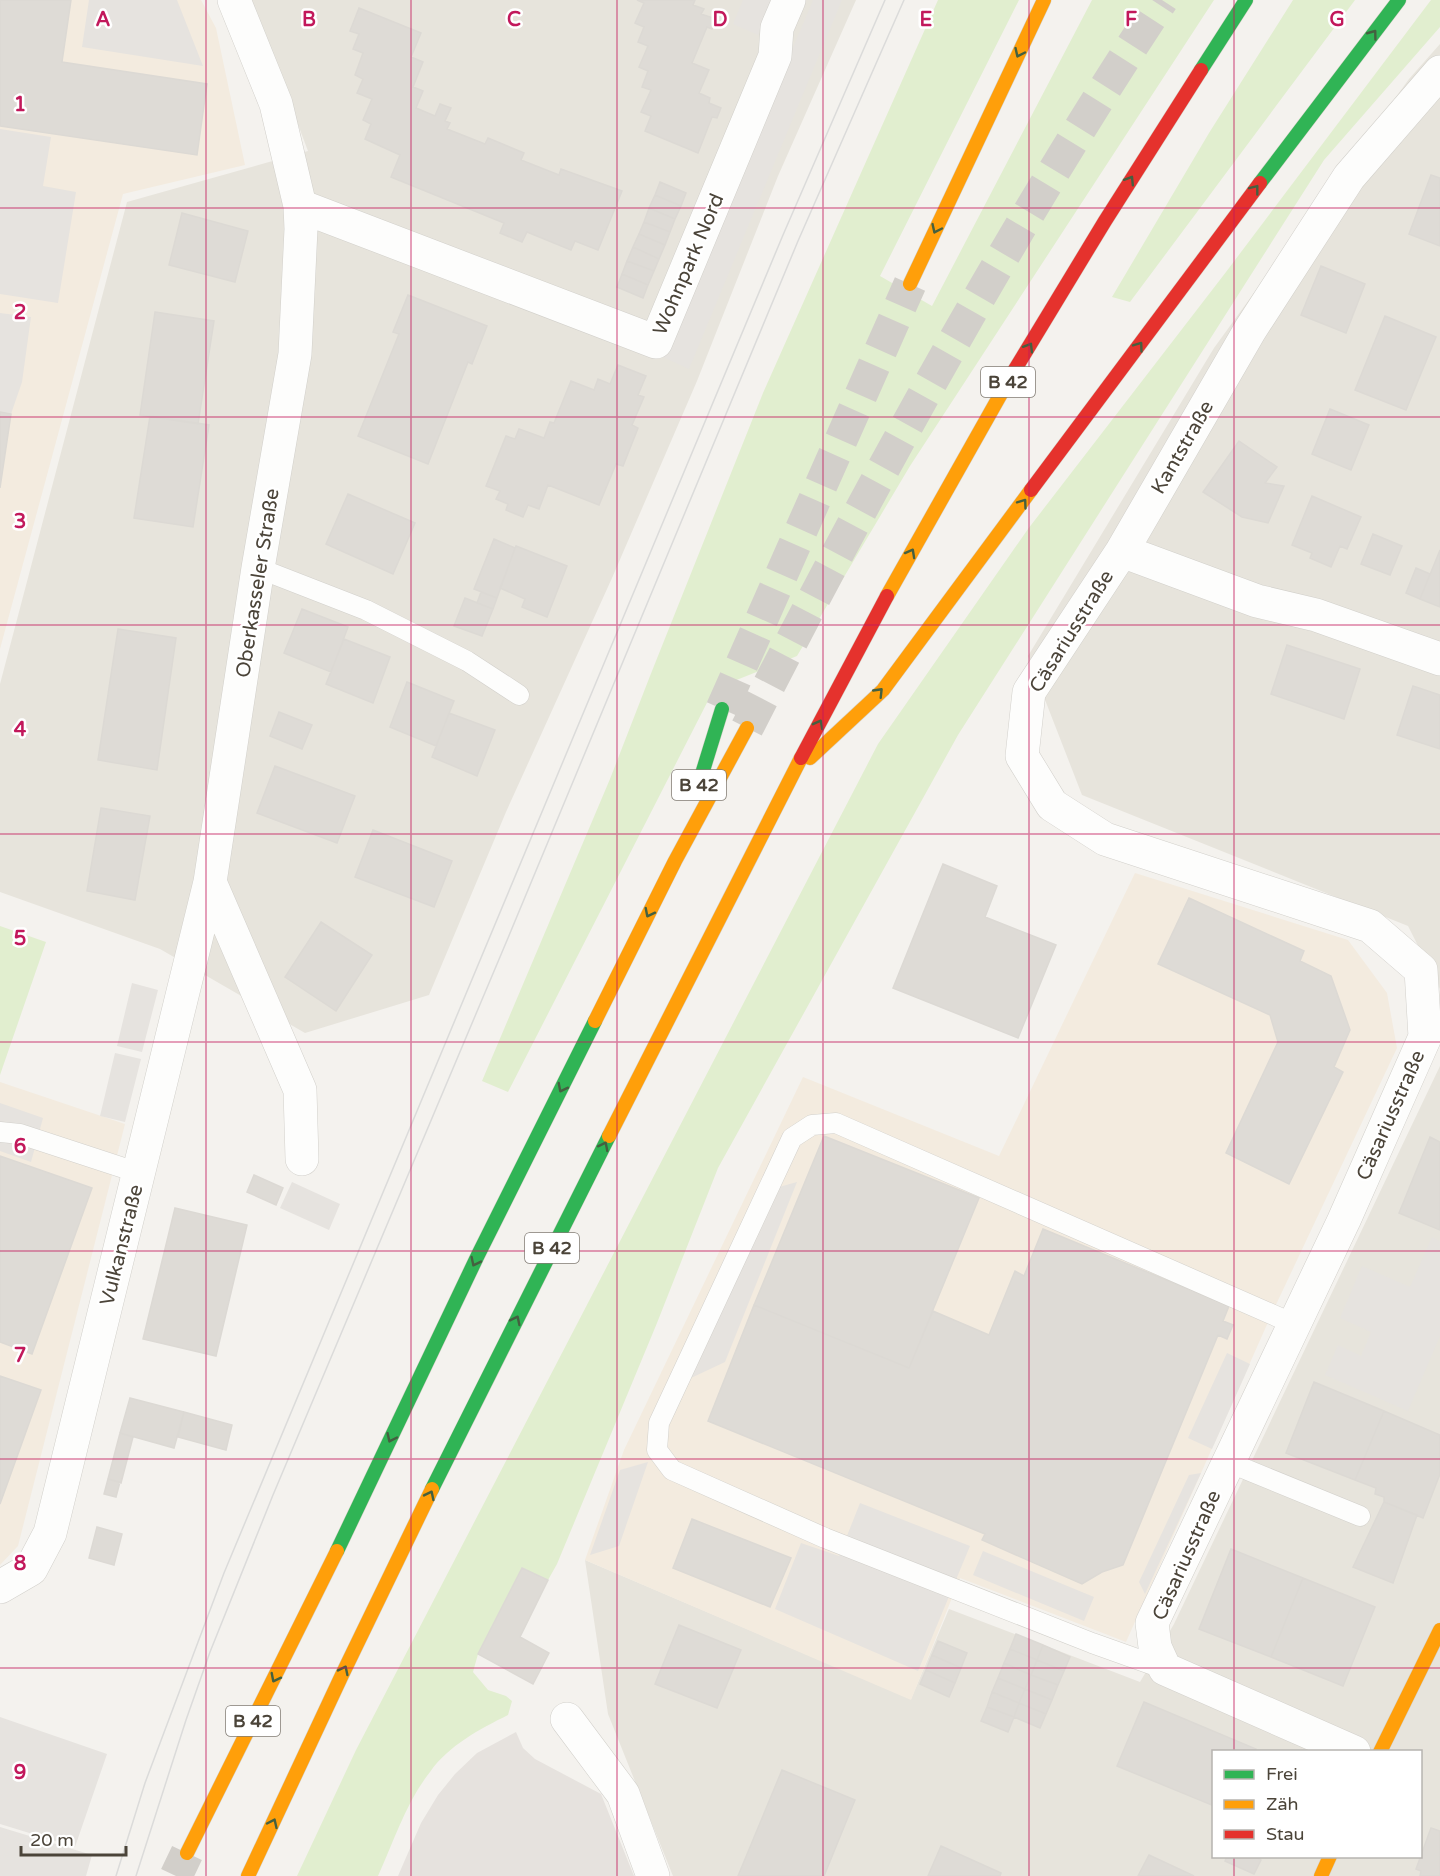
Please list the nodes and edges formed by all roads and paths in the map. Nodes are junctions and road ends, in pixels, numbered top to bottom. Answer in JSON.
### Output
{"nodes":[{"id":1,"x":234,"y":0,"type":"edge"},
{"id":2,"x":789,"y":0,"type":"edge"},
{"id":3,"x":1044,"y":0,"type":"edge"},
{"id":4,"x":1246,"y":0,"type":"edge"},
{"id":5,"x":1399,"y":0,"type":"edge"},
{"id":6,"x":1440,"y":72,"type":"edge"},
{"id":7,"x":300,"y":206,"type":"junction"},
{"id":8,"x":910,"y":284,"type":"tunnel mouth"},
{"id":9,"x":1122,"y":551,"type":"junction"},
{"id":10,"x":258,"y":568,"type":"junction"},
{"id":11,"x":1440,"y":659,"type":"edge"},
{"id":12,"x":519,"y":695,"type":"dead end"},
{"id":13,"x":722,"y":709,"type":"tunnel mouth"},
{"id":14,"x":747,"y":728,"type":"tunnel mouth"},
{"id":15,"x":792,"y":776,"type":"junction"},
{"id":16,"x":675,"y":861,"type":"junction"},
{"id":17,"x":210,"y":882,"type":"junction"},
{"id":18,"x":0,"y":1132,"type":"edge"},
{"id":19,"x":302,"y":1159,"type":"dead end"},
{"id":20,"x":139,"y":1173,"type":"junction"},
{"id":21,"x":1294,"y":1324,"type":"junction"},
{"id":22,"x":1228,"y":1461,"type":"junction"},
{"id":23,"x":1360,"y":1516,"type":"dead end"},
{"id":24,"x":0,"y":1587,"type":"edge"},
{"id":25,"x":1440,"y":1630,"type":"edge"},
{"id":26,"x":1165,"y":1668,"type":"junction"},
{"id":27,"x":567,"y":1719,"type":"dead end"},
{"id":28,"x":1350,"y":1750,"type":"edge"},
{"id":29,"x":1381,"y":1750,"type":"edge"},
{"id":30,"x":187,"y":1853,"type":"tunnel mouth"},
{"id":31,"x":1330,"y":1858,"type":"edge"},
{"id":32,"x":248,"y":1876,"type":"edge"},
{"id":33,"x":653,"y":1876,"type":"edge"},
{"id":34,"x":1321,"y":1876,"type":"edge"}],
"edges":[{"from":1,"to":7,"type":"street","name":"Oberkasseler Straße"},
{"from":2,"to":7,"type":"street","name":"Wohnpark Nord"},
{"from":3,"to":8,"type":"main road","one_way":true},
{"from":15,"to":4,"type":"main road","number":"B 42","one_way":true},
{"from":15,"to":5,"type":"main road","number":"B 42","one_way":true},
{"from":6,"to":9,"type":"street","name":"Kantstraße"},
{"from":7,"to":10,"type":"street","name":"Oberkasseler Straße"},
{"from":9,"to":11,"type":"street"},
{"from":9,"to":21,"type":"street","name":"Cäsariusstraße"},
{"from":10,"to":12,"type":"lane"},
{"from":10,"to":17,"type":"street","name":"Oberkasseler Straße"},
{"from":13,"to":16,"type":"main road","number":"B 42"},
{"from":14,"to":16,"type":"main road","number":"B 42"},
{"from":32,"to":15,"type":"main road","number":"B 42","one_way":true},
{"from":16,"to":30,"type":"main road","number":"B 42","one_way":true},
{"from":17,"to":19,"type":"street"},
{"from":17,"to":20,"type":"street","name":"Vulkanstraße"},
{"from":18,"to":20,"type":"lane"},
{"from":20,"to":24,"type":"street","name":"Vulkanstraße"},
{"from":21,"to":22,"type":"street","name":"Cäsariusstraße"},
{"from":21,"to":26,"type":"lane"},
{"from":22,"to":23,"type":"lane"},
{"from":22,"to":26,"type":"street","name":"Cäsariusstraße"},
{"from":25,"to":29,"type":"main road"},
{"from":26,"to":28,"type":"street"},
{"from":27,"to":33,"type":"street"},
{"from":31,"to":34,"type":"main road"}]}
